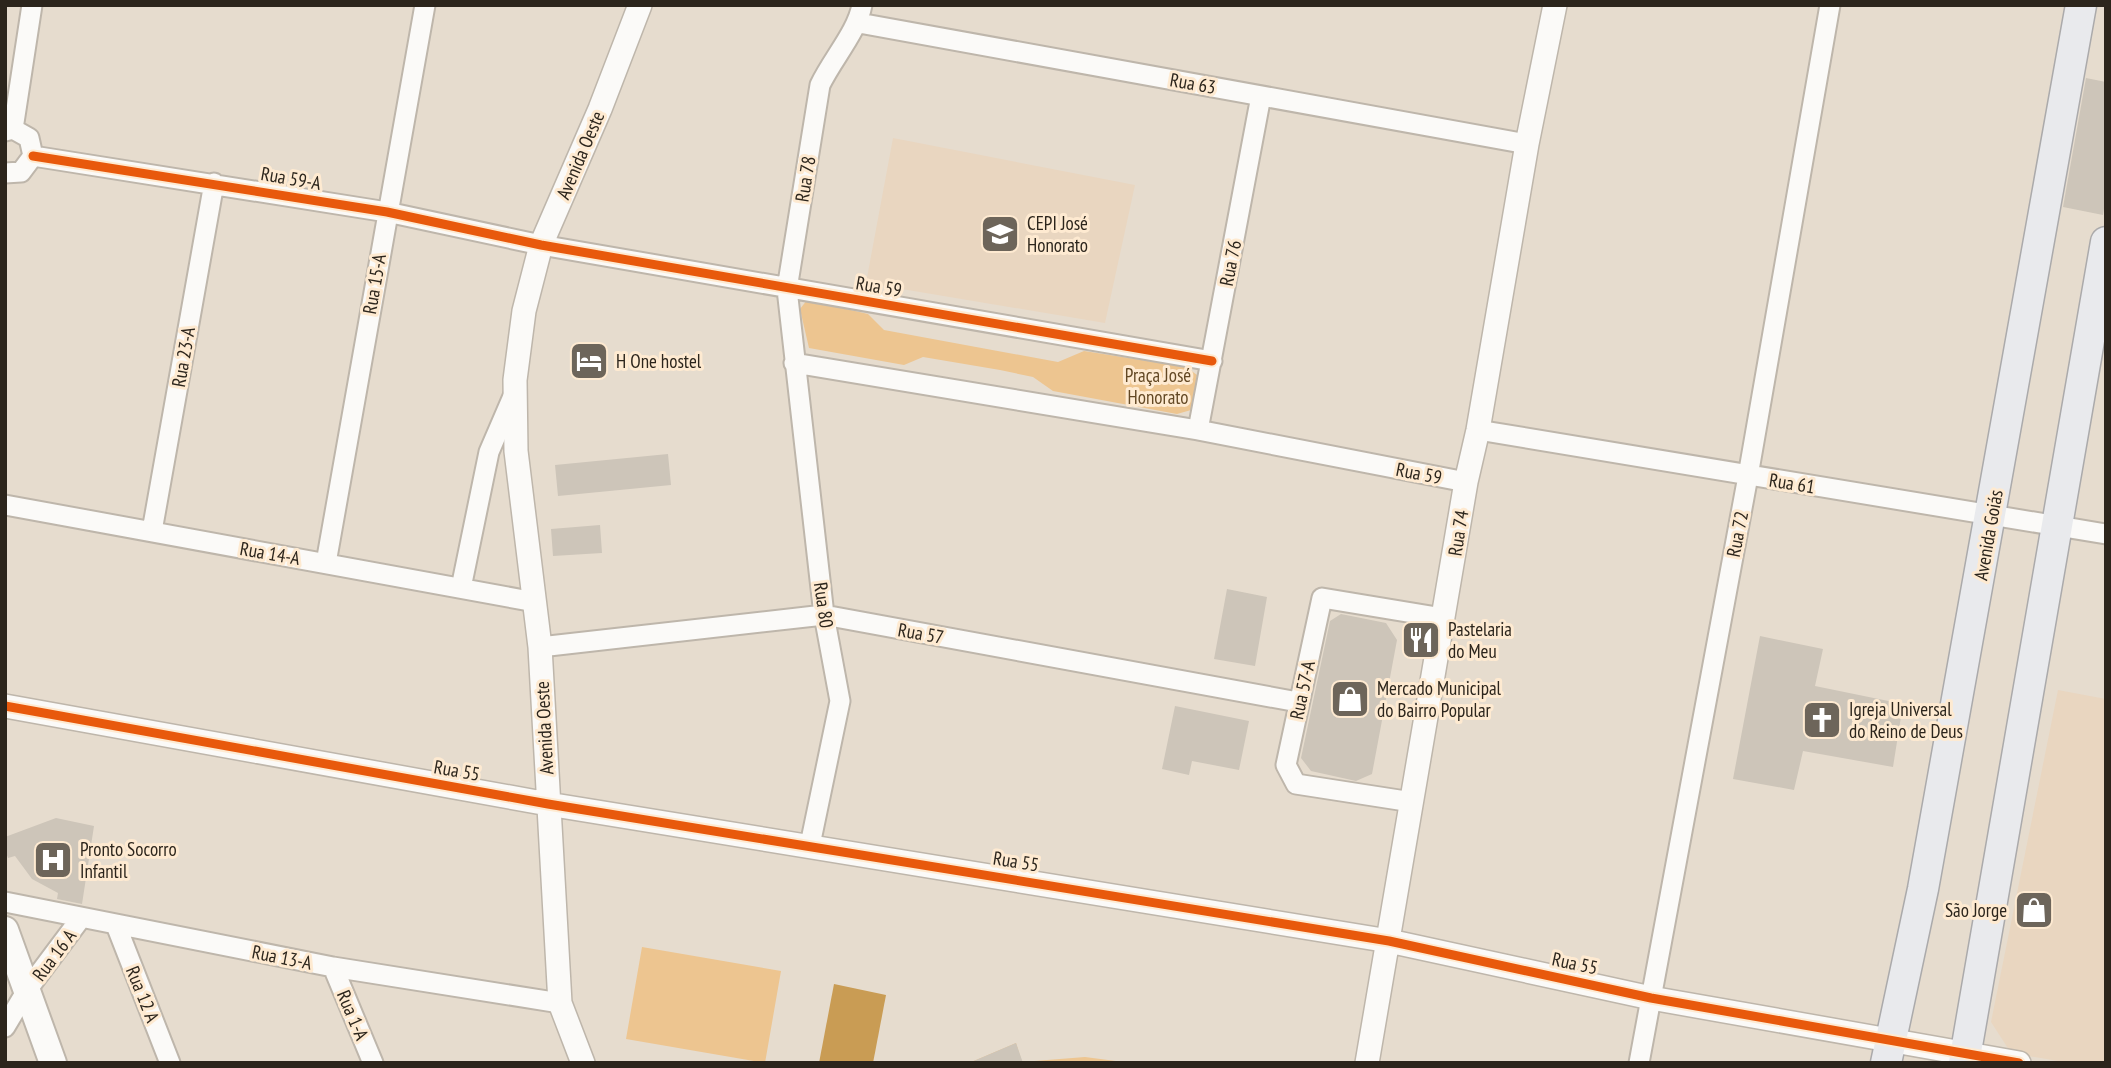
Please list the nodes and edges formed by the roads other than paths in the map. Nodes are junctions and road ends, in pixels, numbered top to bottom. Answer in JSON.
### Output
{"nodes":[{"id":1,"x":32,"y":5,"type":"edge"},
{"id":2,"x":425,"y":5,"type":"edge"},
{"id":3,"x":640,"y":5,"type":"edge"},
{"id":4,"x":1555,"y":5,"type":"edge"},
{"id":5,"x":1830,"y":5,"type":"edge"},
{"id":6,"x":2081,"y":5,"type":"edge"},
{"id":7,"x":860,"y":14,"type":"edge"},
{"id":8,"x":1261,"y":96,"type":"junction"},
{"id":9,"x":9,"y":130,"type":"edge"},
{"id":10,"x":1527,"y":144,"type":"junction"},
{"id":11,"x":33,"y":156,"type":"junction"},
{"id":12,"x":5,"y":174,"type":"edge"},
{"id":13,"x":214,"y":183,"type":"junction"},
{"id":14,"x":387,"y":212,"type":"junction"},
{"id":15,"x":2106,"y":242,"type":"edge"},
{"id":16,"x":541,"y":245,"type":"junction"},
{"id":17,"x":787,"y":289,"type":"junction"},
{"id":18,"x":1212,"y":361,"type":"junction"},
{"id":19,"x":794,"y":363,"type":"junction"},
{"id":20,"x":515,"y":390,"type":"junction"},
{"id":21,"x":1198,"y":430,"type":"junction"},
{"id":22,"x":1478,"y":430,"type":"junction"},
{"id":23,"x":1748,"y":475,"type":"junction"},
{"id":24,"x":1466,"y":482,"type":"junction"},
{"id":25,"x":5,"y":505,"type":"edge"},
{"id":26,"x":1991,"y":516,"type":"junction"},
{"id":27,"x":2056,"y":525,"type":"junction"},
{"id":28,"x":152,"y":531,"type":"junction"},
{"id":29,"x":2106,"y":534,"type":"edge"},
{"id":30,"x":326,"y":563,"type":"junction"},
{"id":31,"x":461,"y":588,"type":"junction"},
{"id":32,"x":535,"y":602,"type":"junction"},
{"id":33,"x":824,"y":615,"type":"junction"},
{"id":34,"x":1443,"y":618,"type":"junction"},
{"id":35,"x":540,"y":646,"type":"junction"},
{"id":36,"x":1298,"y":702,"type":"junction"},
{"id":37,"x":5,"y":706,"type":"edge"},
{"id":38,"x":1412,"y":802,"type":"junction"},
{"id":39,"x":548,"y":804,"type":"junction"},
{"id":40,"x":810,"y":845,"type":"junction"},
{"id":41,"x":5,"y":902,"type":"edge"},
{"id":42,"x":81,"y":918,"type":"junction"},
{"id":43,"x":116,"y":925,"type":"junction"},
{"id":44,"x":5,"y":930,"type":"edge"},
{"id":45,"x":1389,"y":941,"type":"junction"},
{"id":46,"x":332,"y":967,"type":"junction"},
{"id":47,"x":27,"y":990,"type":"junction"},
{"id":48,"x":1651,"y":998,"type":"junction"},
{"id":49,"x":560,"y":1003,"type":"junction"},
{"id":50,"x":5,"y":1027,"type":"edge"},
{"id":51,"x":1888,"y":1051,"type":"edge"},
{"id":52,"x":1965,"y":1058,"type":"edge"},
{"id":53,"x":53,"y":1063,"type":"edge"},
{"id":54,"x":170,"y":1063,"type":"edge"},
{"id":55,"x":373,"y":1063,"type":"edge"},
{"id":56,"x":583,"y":1063,"type":"edge"},
{"id":57,"x":1367,"y":1063,"type":"edge"},
{"id":58,"x":1639,"y":1063,"type":"edge"},
{"id":59,"x":2019,"y":1063,"type":"edge"}],
"edges":[{"from":1,"to":9,"type":"street"},
{"from":2,"to":14,"type":"street","name":"Rua 15-A"},
{"from":3,"to":16,"type":"street","name":"Avenida Oeste"},
{"from":4,"to":10,"type":"street","name":"Rua 74"},
{"from":5,"to":23,"type":"street","name":"Rua 72"},
{"from":6,"to":26,"type":"main road","name":"Avenida Goiás"},
{"from":7,"to":8,"type":"street","name":"Rua 63"},
{"from":7,"to":17,"type":"street","name":"Rua 78"},
{"from":8,"to":10,"type":"street","name":"Rua 63"},
{"from":8,"to":18,"type":"street","name":"Rua 76"},
{"from":9,"to":11,"type":"street"},
{"from":10,"to":22,"type":"street","name":"Rua 74"},
{"from":11,"to":12,"type":"street"},
{"from":11,"to":13,"type":"street","name":"Rua 59-A"},
{"from":13,"to":14,"type":"street","name":"Rua 59-A"},
{"from":13,"to":28,"type":"street","name":"Rua 23-A"},
{"from":14,"to":16,"type":"street","name":"Rua 59-A"},
{"from":14,"to":30,"type":"street","name":"Rua 15-A"},
{"from":15,"to":27,"type":"main road"},
{"from":16,"to":17,"type":"street","name":"Rua 59"},
{"from":16,"to":20,"type":"street","name":"Avenida Oeste"},
{"from":17,"to":18,"type":"street","name":"Rua 59"},
{"from":17,"to":19,"type":"street","name":"Rua 78"},
{"from":18,"to":21,"type":"street","name":"Rua 76"},
{"from":19,"to":21,"type":"street","name":"Rua 59"},
{"from":19,"to":33,"type":"street","name":"Rua 80"},
{"from":20,"to":31,"type":"street","name":"Avenida Oeste"},
{"from":20,"to":32,"type":"street","name":"Avenida Oeste"},
{"from":21,"to":24,"type":"street","name":"Rua 59"},
{"from":22,"to":23,"type":"street","name":"Rua 61"},
{"from":22,"to":24,"type":"street","name":"Rua 74"},
{"from":23,"to":26,"type":"street","name":"Rua 61"},
{"from":23,"to":48,"type":"street","name":"Rua 72"},
{"from":24,"to":34,"type":"street","name":"Rua 74"},
{"from":25,"to":28,"type":"street","name":"Rua 14-A"},
{"from":26,"to":27,"type":"street","name":"Rua 61"},
{"from":26,"to":51,"type":"main road","name":"Avenida Goiás"},
{"from":27,"to":29,"type":"street","name":"Rua 61"},
{"from":27,"to":52,"type":"main road"},
{"from":28,"to":30,"type":"street","name":"Rua 14-A"},
{"from":30,"to":31,"type":"street","name":"Rua 14-A"},
{"from":31,"to":32,"type":"street","name":"Rua 14-A"},
{"from":32,"to":35,"type":"street","name":"Avenida Oeste"},
{"from":33,"to":35,"type":"street","name":"Rua 57"},
{"from":33,"to":36,"type":"street","name":"Rua 57"},
{"from":33,"to":40,"type":"street","name":"Rua 80"},
{"from":34,"to":36,"type":"street","name":"Rua 57-A"},
{"from":34,"to":38,"type":"street","name":"Rua 74"},
{"from":35,"to":39,"type":"street","name":"Avenida Oeste"},
{"from":36,"to":38,"type":"street","name":"Rua 57-A"},
{"from":37,"to":39,"type":"street","name":"Rua 55"},
{"from":38,"to":45,"type":"street","name":"Rua 74"},
{"from":39,"to":40,"type":"street","name":"Rua 55"},
{"from":39,"to":49,"type":"street","name":"Avenida Oeste"},
{"from":40,"to":45,"type":"street","name":"Rua 55"},
{"from":41,"to":42,"type":"street","name":"Rua 13-A"},
{"from":42,"to":43,"type":"street","name":"Rua 13-A"},
{"from":42,"to":47,"type":"street","name":"Rua 16 A"},
{"from":43,"to":46,"type":"street","name":"Rua 13-A"},
{"from":43,"to":54,"type":"street","name":"Rua 12 A"},
{"from":44,"to":47,"type":"main road"},
{"from":45,"to":48,"type":"street","name":"Rua 55"},
{"from":45,"to":57,"type":"street","name":"Rua 74"},
{"from":46,"to":49,"type":"street","name":"Rua 13-A"},
{"from":46,"to":55,"type":"street","name":"Rua 1-A"},
{"from":47,"to":50,"type":"street","name":"Rua 16 A"},
{"from":47,"to":53,"type":"main road"},
{"from":48,"to":51,"type":"street","name":"Rua 55"},
{"from":48,"to":58,"type":"street","name":"Rua 72"},
{"from":49,"to":56,"type":"street","name":"Avenida Oeste"},
{"from":51,"to":52,"type":"street","name":"Rua 55"},
{"from":52,"to":59,"type":"street","name":"Rua 55"}]}
